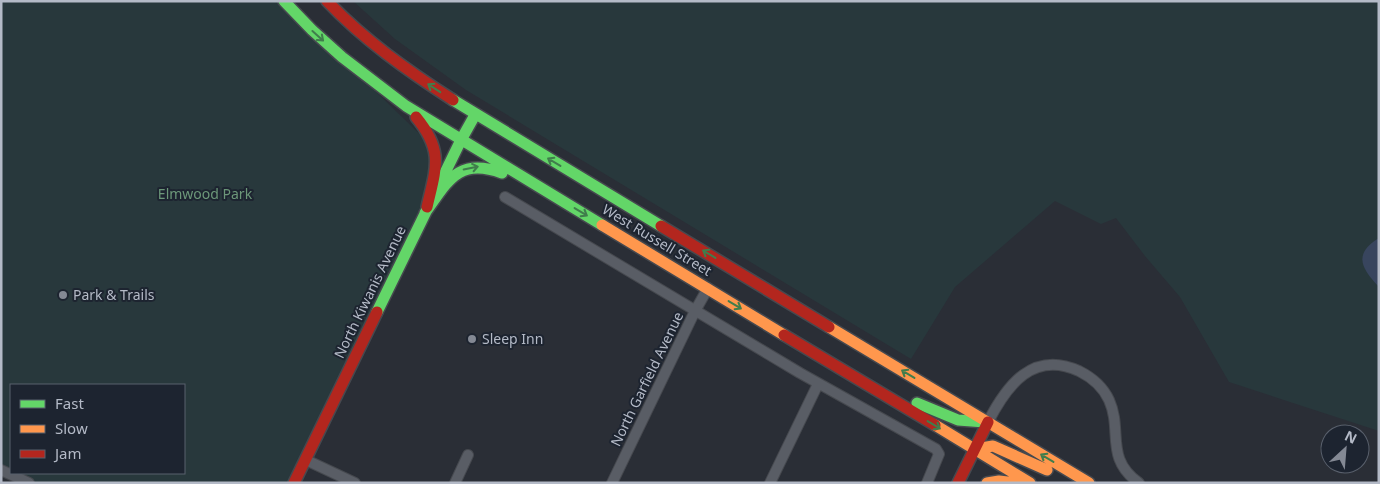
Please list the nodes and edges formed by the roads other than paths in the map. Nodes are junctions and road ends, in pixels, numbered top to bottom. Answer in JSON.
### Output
{"nodes":[{"id":1,"x":284,"y":1,"type":"edge"},
{"id":2,"x":327,"y":1,"type":"edge"},
{"id":3,"x":390,"y":95,"type":"junction"},
{"id":4,"x":475,"y":115,"type":"junction"},
{"id":5,"x":461,"y":140,"type":"junction"},
{"id":6,"x":505,"y":196,"type":"dead end"},
{"id":7,"x":559,"y":199,"type":"junction"},
{"id":8,"x":426,"y":213,"type":"junction"},
{"id":9,"x":708,"y":288,"type":"junction"},
{"id":10,"x":695,"y":311,"type":"junction"},
{"id":11,"x":856,"y":377,"type":"junction"},
{"id":12,"x":818,"y":384,"type":"junction"},
{"id":13,"x":988,"y":422,"type":"junction"},
{"id":14,"x":975,"y":449,"type":"junction"},
{"id":15,"x":468,"y":455,"type":"dead end"},
{"id":16,"x":306,"y":460,"type":"junction"},
{"id":17,"x":1,"y":470,"type":"edge"},
{"id":18,"x":29,"y":483,"type":"edge"},
{"id":19,"x":294,"y":483,"type":"edge"},
{"id":20,"x":355,"y":483,"type":"edge"},
{"id":21,"x":455,"y":483,"type":"edge"},
{"id":22,"x":612,"y":483,"type":"edge"},
{"id":23,"x":770,"y":483,"type":"edge"},
{"id":24,"x":927,"y":483,"type":"edge"},
{"id":25,"x":958,"y":483,"type":"edge"},
{"id":26,"x":987,"y":483,"type":"edge"},
{"id":27,"x":1016,"y":483,"type":"edge"},
{"id":28,"x":1030,"y":483,"type":"edge"},
{"id":29,"x":1075,"y":483,"type":"edge"},
{"id":30,"x":1089,"y":483,"type":"edge"},
{"id":31,"x":1139,"y":483,"type":"edge"}],
"edges":[{"from":1,"to":3,"type":"main road","name":"West Russell Street","one_way":true},
{"from":4,"to":2,"type":"main road","name":"West Russell Street","one_way":true},
{"from":3,"to":5,"type":"main road","name":"West Russell Street"},
{"from":3,"to":8,"type":"main road"},
{"from":4,"to":5,"type":"main road","name":"North Kiwanis Avenue"},
{"from":13,"to":4,"type":"main road","name":"West Russell Street","one_way":true},
{"from":5,"to":7,"type":"main road","name":"West Russell Street"},
{"from":5,"to":8,"type":"main road","name":"North Kiwanis Avenue"},
{"from":6,"to":10,"type":"street"},
{"from":8,"to":7,"type":"main road","one_way":true},
{"from":7,"to":9,"type":"main road","name":"West Russell Street","one_way":true},
{"from":8,"to":16,"type":"main road","name":"North Kiwanis Avenue"},
{"from":9,"to":10,"type":"street","name":"North Garfield Avenue"},
{"from":9,"to":11,"type":"main road","name":"West Russell Street","one_way":true},
{"from":10,"to":12,"type":"street"},
{"from":10,"to":22,"type":"street","name":"North Garfield Avenue"},
{"from":11,"to":13,"type":"main road"},
{"from":11,"to":14,"type":"main road","name":"West Russell Street","one_way":true},
{"from":12,"to":23,"type":"street"},
{"from":12,"to":24,"type":"street"},
{"from":13,"to":14,"type":"main road"},
{"from":30,"to":13,"type":"main road","name":"West Russell Street","one_way":true},
{"from":13,"to":31,"type":"street"},
{"from":14,"to":25,"type":"main road"},
{"from":14,"to":28,"type":"main road","name":"West Russell Street"},
{"from":14,"to":29,"type":"main road"},
{"from":15,"to":21,"type":"street"},
{"from":16,"to":19,"type":"main road","name":"North Kiwanis Avenue"},
{"from":16,"to":20,"type":"street"},
{"from":17,"to":18,"type":"street"},
{"from":26,"to":27,"type":"main road"}]}
